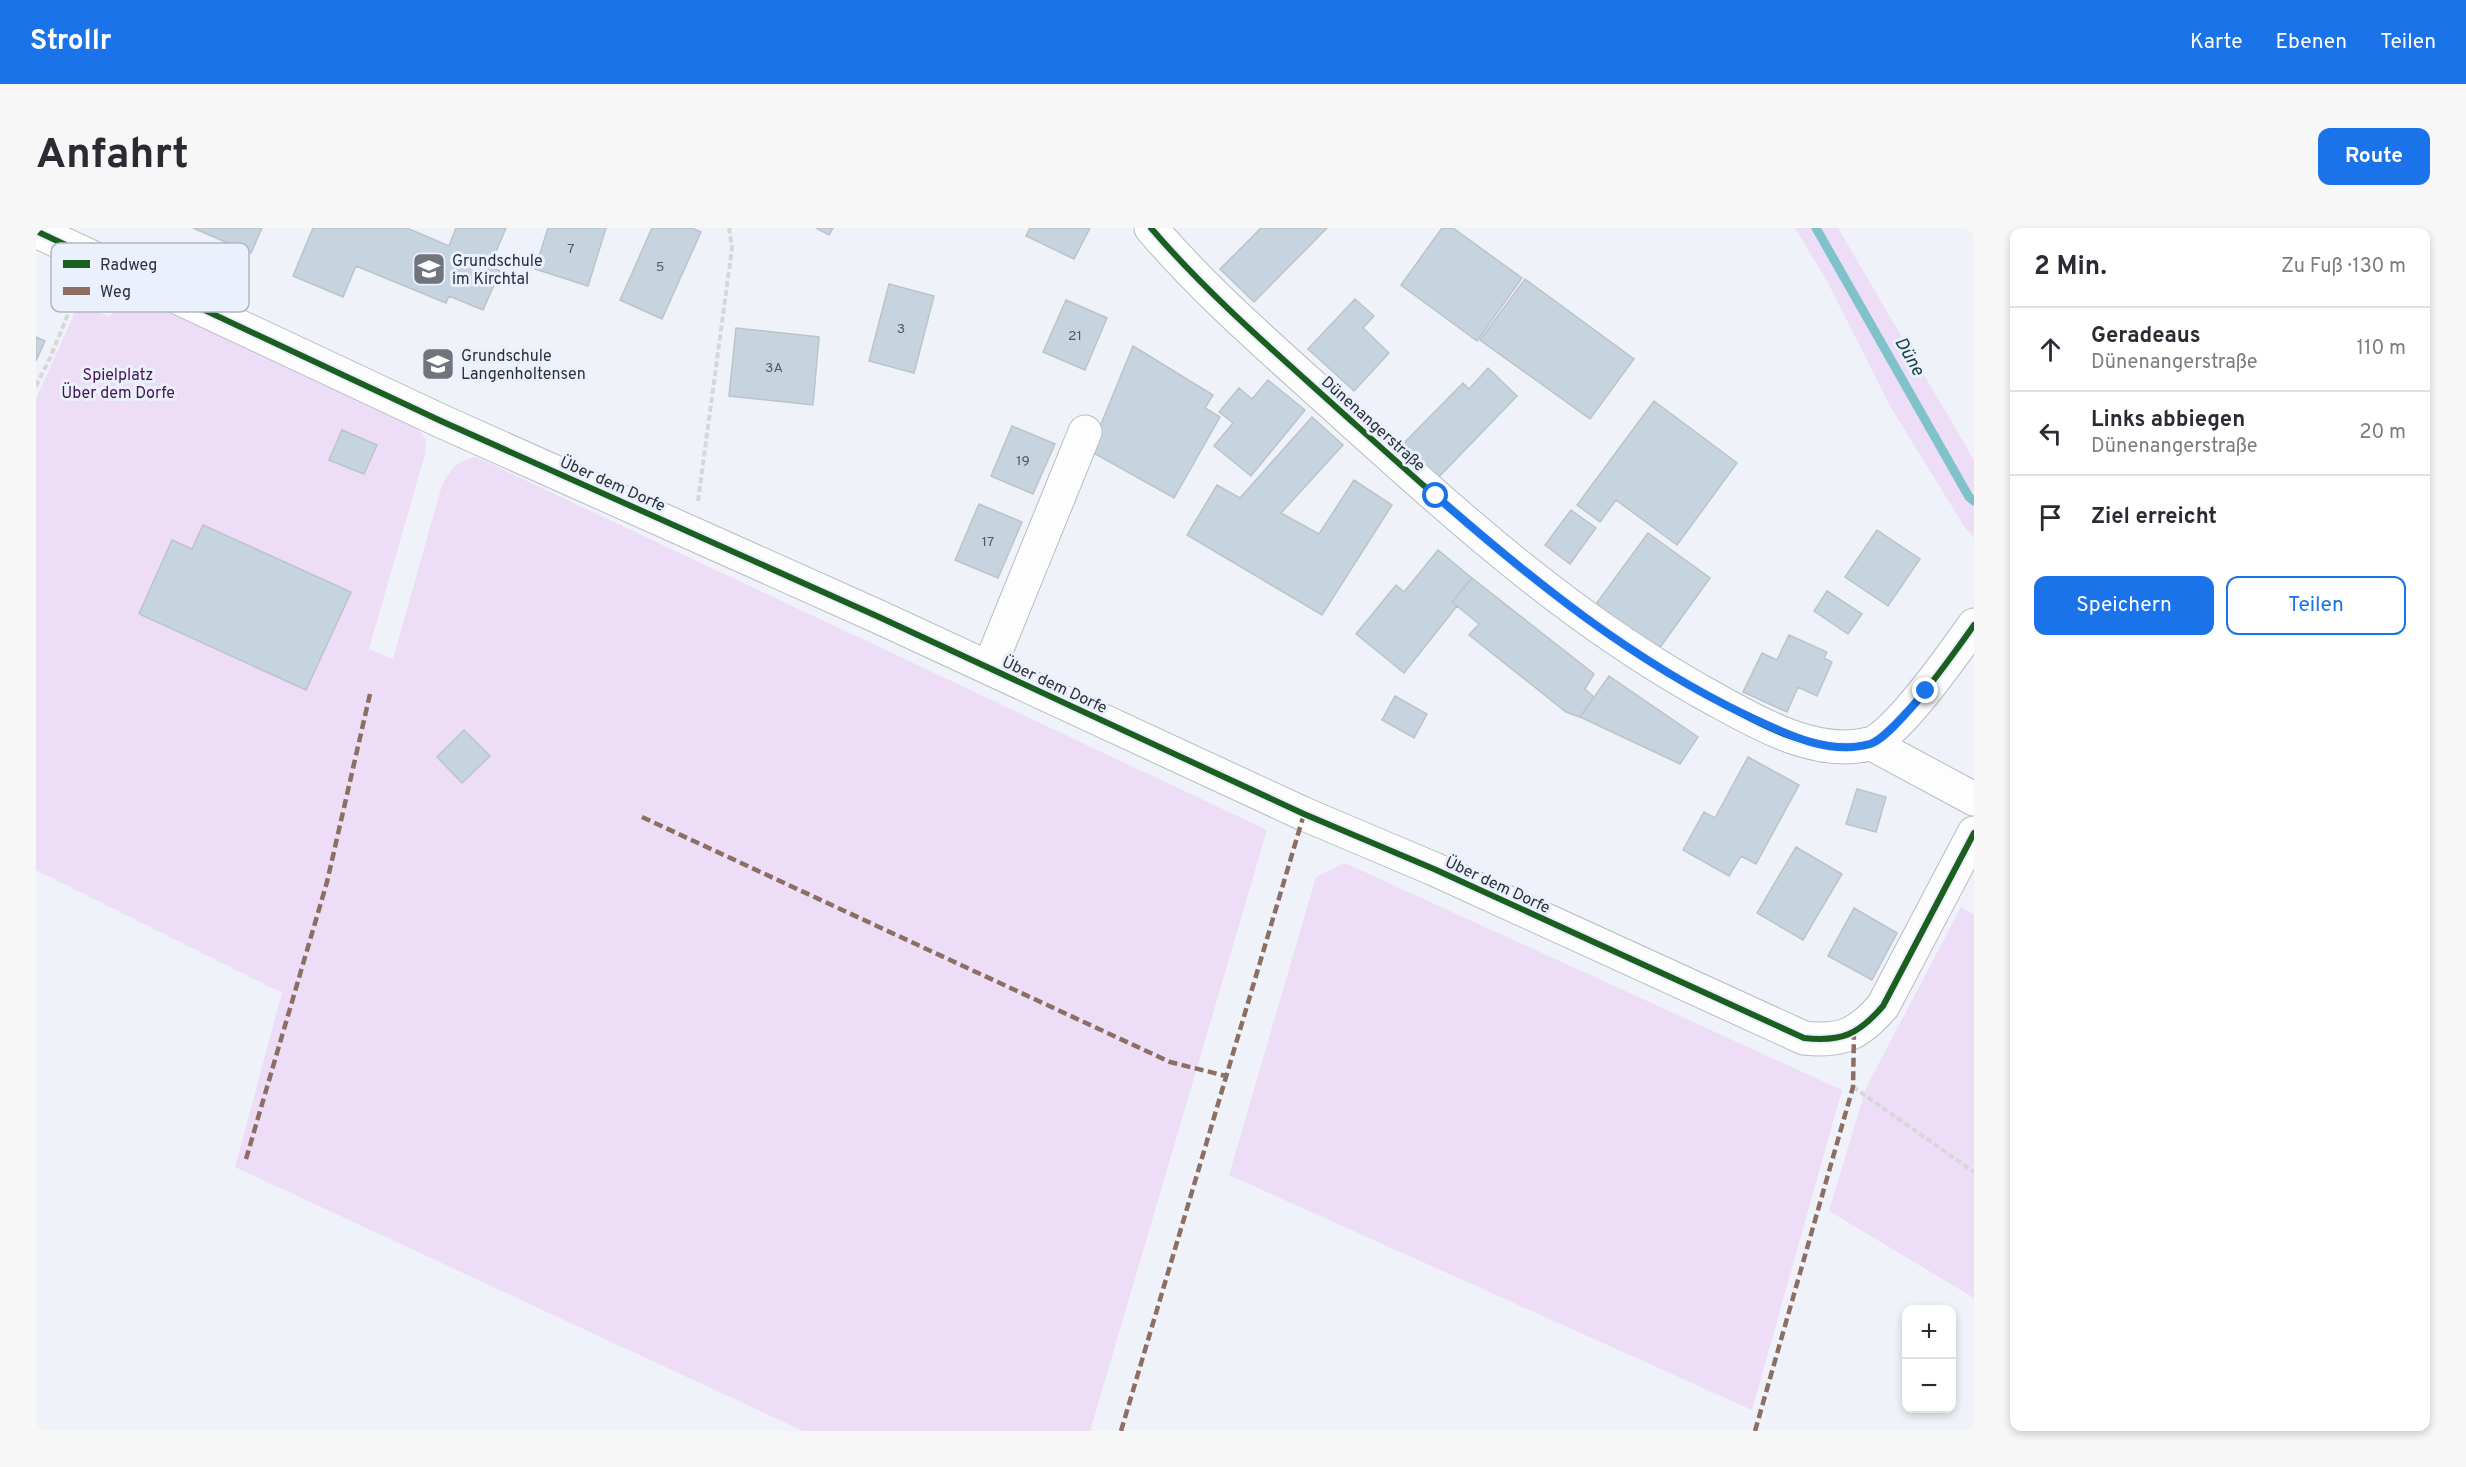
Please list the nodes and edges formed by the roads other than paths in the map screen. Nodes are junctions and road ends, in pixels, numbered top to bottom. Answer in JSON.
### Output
{"nodes":[{"id":1,"x":1151,"y":228,"type":"edge"},
{"id":2,"x":36,"y":231,"type":"edge"},
{"id":3,"x":62,"y":243,"type":"edge"},
{"id":4,"x":209,"y":312,"type":"edge"},
{"id":5,"x":1085,"y":432,"type":"dead end"},
{"id":6,"x":1974,"y":625,"type":"edge"},
{"id":7,"x":989,"y":668,"type":"junction"},
{"id":8,"x":1872,"y":744,"type":"junction"},
{"id":9,"x":1974,"y":799,"type":"edge"},
{"id":10,"x":1974,"y":832,"type":"edge"}],
"edges":[{"from":1,"to":8,"type":"street","name":"Dünenangerstraße"},
{"from":2,"to":3,"type":"street","name":"Über dem Dorfe"},
{"from":4,"to":7,"type":"street","name":"Über dem Dorfe"},
{"from":5,"to":7,"type":"street"},
{"from":6,"to":8,"type":"street"},
{"from":7,"to":10,"type":"street","name":"Über dem Dorfe"},
{"from":8,"to":9,"type":"street"}]}
